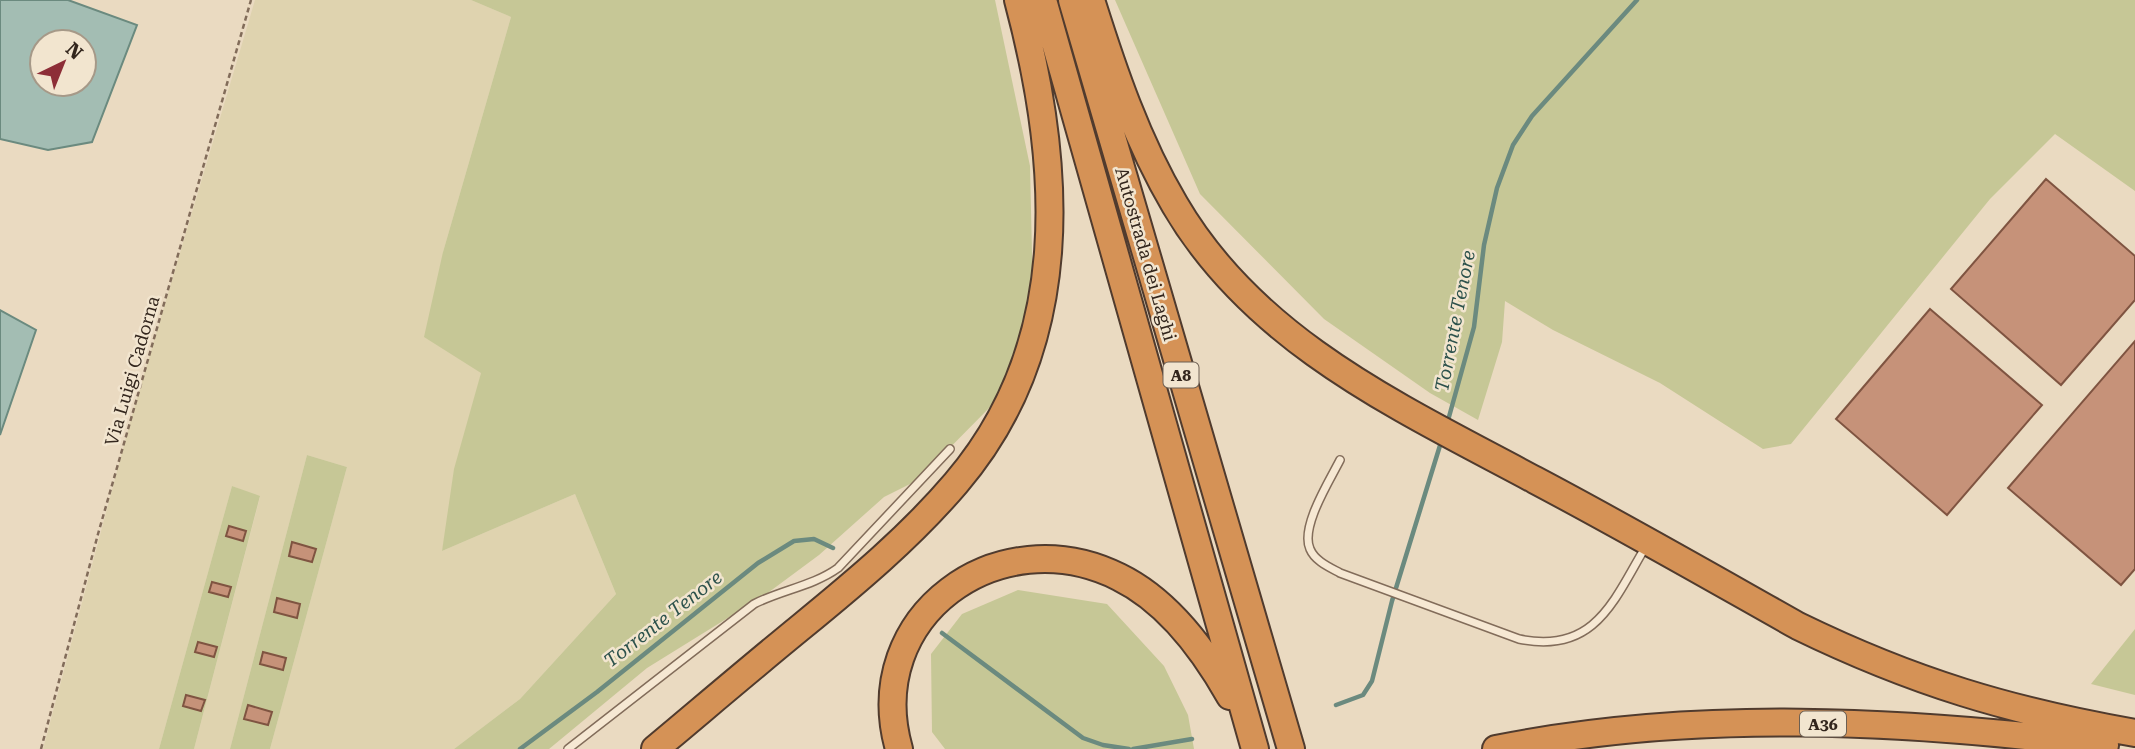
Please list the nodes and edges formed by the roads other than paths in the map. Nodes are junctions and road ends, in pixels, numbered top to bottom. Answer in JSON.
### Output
{"nodes":[{"id":1,"x":1018,"y":0,"type":"edge"},
{"id":2,"x":1044,"y":0,"type":"edge"},
{"id":3,"x":1072,"y":0,"type":"edge"},
{"id":4,"x":1091,"y":0,"type":"edge"},
{"id":5,"x":950,"y":449,"type":"dead end"},
{"id":6,"x":1340,"y":460,"type":"dead end"},
{"id":7,"x":1648,"y":542,"type":"junction"},
{"id":8,"x":2135,"y":733,"type":"edge"},
{"id":9,"x":1252,"y":739,"type":"edge"},
{"id":10,"x":2135,"y":748,"type":"edge"},
{"id":11,"x":568,"y":749,"type":"edge"},
{"id":12,"x":655,"y":749,"type":"edge"},
{"id":13,"x":899,"y":749,"type":"edge"},
{"id":14,"x":1291,"y":749,"type":"edge"},
{"id":15,"x":1496,"y":749,"type":"edge"}],
"edges":[{"from":1,"to":12,"type":"highway"},
{"from":2,"to":9,"type":"highway","name":"Autostrada dei Laghi","number":"A8"},
{"from":3,"to":14,"type":"highway","name":"Autostrada dei Laghi","number":"A8"},
{"from":4,"to":7,"type":"highway"},
{"from":5,"to":11,"type":"lane"},
{"from":6,"to":7,"type":"lane"},
{"from":7,"to":8,"type":"highway"},
{"from":9,"to":13,"type":"highway"},
{"from":10,"to":15,"type":"highway","number":"A36"}]}
